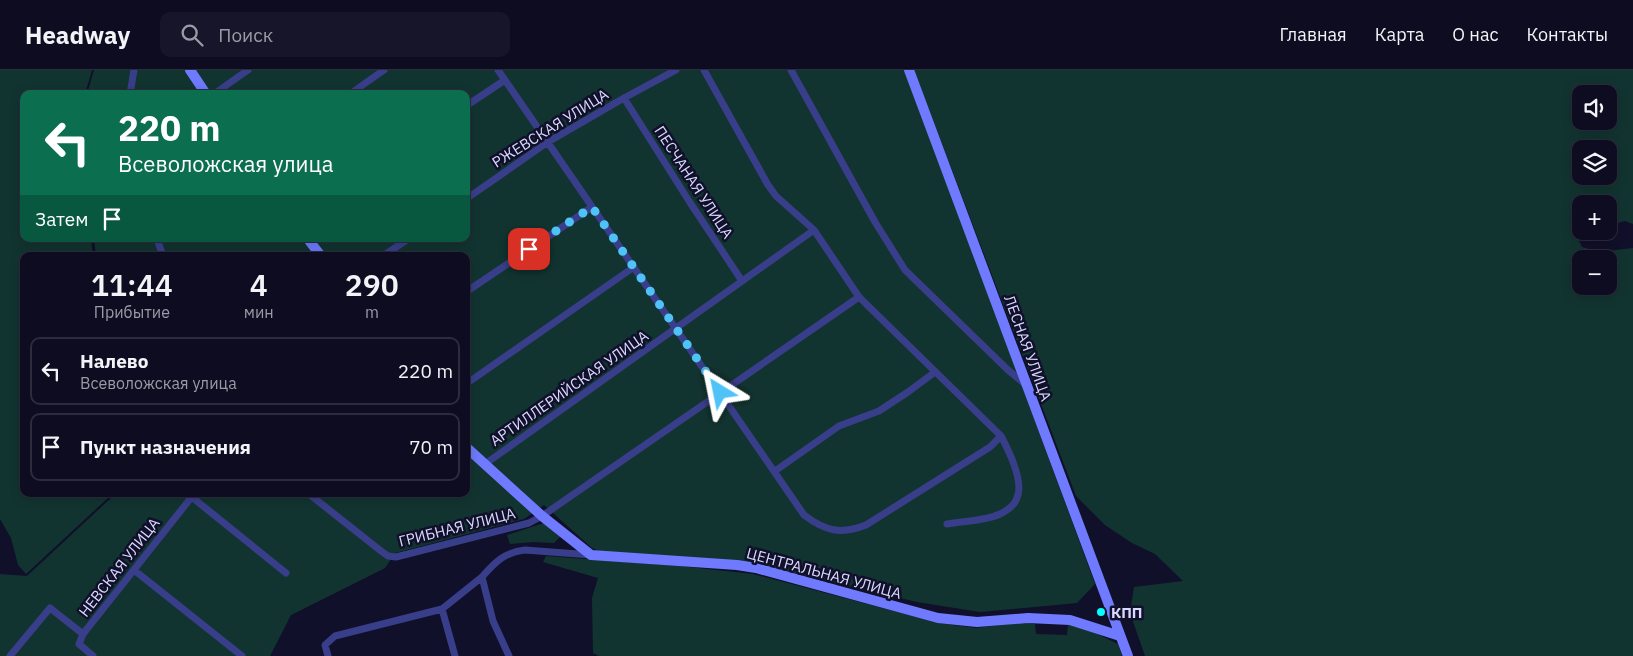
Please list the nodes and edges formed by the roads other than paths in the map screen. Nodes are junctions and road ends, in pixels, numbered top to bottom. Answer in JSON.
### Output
{"nodes":[{"id":1,"x":134,"y":70,"type":"edge"},
{"id":2,"x":190,"y":70,"type":"edge"},
{"id":3,"x":248,"y":70,"type":"edge"},
{"id":4,"x":384,"y":70,"type":"edge"},
{"id":5,"x":498,"y":70,"type":"edge"},
{"id":6,"x":676,"y":70,"type":"edge"},
{"id":7,"x":704,"y":70,"type":"edge"},
{"id":8,"x":791,"y":70,"type":"edge"},
{"id":9,"x":909,"y":70,"type":"edge"},
{"id":10,"x":505,"y":80,"type":"junction"},
{"id":11,"x":131,"y":90,"type":"edge"},
{"id":12,"x":203,"y":90,"type":"edge"},
{"id":13,"x":220,"y":90,"type":"edge"},
{"id":14,"x":356,"y":90,"type":"edge"},
{"id":15,"x":624,"y":98,"type":"junction"},
{"id":16,"x":470,"y":103,"type":"edge"},
{"id":17,"x":548,"y":142,"type":"junction"},
{"id":18,"x":470,"y":196,"type":"edge"},
{"id":19,"x":592,"y":207,"type":"junction"},
{"id":20,"x":814,"y":230,"type":"junction"},
{"id":21,"x":310,"y":242,"type":"edge"},
{"id":22,"x":404,"y":242,"type":"edge"},
{"id":23,"x":318,"y":252,"type":"edge"},
{"id":24,"x":389,"y":252,"type":"edge"},
{"id":25,"x":634,"y":267,"type":"junction"},
{"id":26,"x":742,"y":281,"type":"junction"},
{"id":27,"x":470,"y":289,"type":"edge"},
{"id":28,"x":859,"y":297,"type":"junction"},
{"id":29,"x":676,"y":328,"type":"junction"},
{"id":30,"x":935,"y":372,"type":"junction"},
{"id":31,"x":470,"y":381,"type":"edge"},
{"id":32,"x":1025,"y":384,"type":"junction"},
{"id":33,"x":720,"y":392,"type":"junction"},
{"id":34,"x":1001,"y":436,"type":"junction"},
{"id":35,"x":470,"y":450,"type":"edge"},
{"id":36,"x":486,"y":464,"type":"junction"},
{"id":37,"x":775,"y":471,"type":"junction"},
{"id":38,"x":189,"y":497,"type":"edge"},
{"id":39,"x":193,"y":497,"type":"edge"},
{"id":40,"x":313,"y":497,"type":"edge"},
{"id":41,"x":542,"y":516,"type":"junction"},
{"id":42,"x":947,"y":524,"type":"dead end"},
{"id":43,"x":591,"y":555,"type":"junction"},
{"id":44,"x":134,"y":570,"type":"junction"},
{"id":45,"x":286,"y":572,"type":"dead end"},
{"id":46,"x":482,"y":577,"type":"junction"},
{"id":47,"x":442,"y":609,"type":"junction"},
{"id":48,"x":83,"y":634,"type":"junction"},
{"id":49,"x":1120,"y":636,"type":"junction"},
{"id":50,"x":10,"y":656,"type":"edge"},
{"id":51,"x":93,"y":656,"type":"edge"},
{"id":52,"x":242,"y":656,"type":"edge"},
{"id":53,"x":328,"y":656,"type":"edge"},
{"id":54,"x":455,"y":656,"type":"edge"},
{"id":55,"x":509,"y":656,"type":"edge"},
{"id":56,"x":1128,"y":656,"type":"edge"}],
"edges":[{"from":1,"to":11,"type":"street"},
{"from":2,"to":12,"type":"street"},
{"from":3,"to":13,"type":"street"},
{"from":4,"to":14,"type":"street"},
{"from":5,"to":10,"type":"street"},
{"from":6,"to":15,"type":"street","name":"РЖЕВСКАЯ УЛИЦА"},
{"from":7,"to":20,"type":"street"},
{"from":8,"to":32,"type":"street"},
{"from":9,"to":32,"type":"street","name":"ЛЕСНАЯ УЛИЦА"},
{"from":10,"to":16,"type":"street"},
{"from":10,"to":17,"type":"street"},
{"from":15,"to":17,"type":"street","name":"РЖЕВСКАЯ УЛИЦА"},
{"from":15,"to":26,"type":"street","name":"ПЕСЧАНАЯ УЛИЦА"},
{"from":17,"to":18,"type":"street","name":"РЖЕВСКАЯ УЛИЦА"},
{"from":17,"to":19,"type":"street"},
{"from":19,"to":25,"type":"street"},
{"from":19,"to":27,"type":"street"},
{"from":20,"to":26,"type":"street","name":"АРТИЛЛЕРИЙСКАЯ УЛИЦА"},
{"from":20,"to":28,"type":"street"},
{"from":21,"to":23,"type":"street"},
{"from":22,"to":24,"type":"street"},
{"from":25,"to":29,"type":"street"},
{"from":25,"to":31,"type":"street"},
{"from":26,"to":29,"type":"street","name":"АРТИЛЛЕРИЙСКАЯ УЛИЦА"},
{"from":28,"to":30,"type":"street"},
{"from":28,"to":33,"type":"street"},
{"from":29,"to":33,"type":"street"},
{"from":29,"to":36,"type":"street","name":"АРТИЛЛЕРИЙСКАЯ УЛИЦА"},
{"from":30,"to":34,"type":"street"},
{"from":30,"to":37,"type":"street"},
{"from":32,"to":49,"type":"street","name":"ЛЕСНАЯ УЛИЦА"},
{"from":33,"to":37,"type":"street"},
{"from":33,"to":41,"type":"street"},
{"from":34,"to":37,"type":"street"},
{"from":34,"to":42,"type":"street"},
{"from":35,"to":36,"type":"street"},
{"from":36,"to":41,"type":"street"},
{"from":38,"to":44,"type":"street","name":"НЕВСКАЯ УЛИЦА"},
{"from":39,"to":45,"type":"street"},
{"from":40,"to":41,"type":"street","name":"ГРИБНАЯ УЛИЦА"},
{"from":41,"to":43,"type":"street"},
{"from":43,"to":46,"type":"street"},
{"from":43,"to":49,"type":"street","name":"ЦЕНТРАЛЬНАЯ УЛИЦА"},
{"from":44,"to":48,"type":"street","name":"НЕВСКАЯ УЛИЦА"},
{"from":44,"to":52,"type":"street"},
{"from":46,"to":47,"type":"street"},
{"from":46,"to":55,"type":"street"},
{"from":47,"to":53,"type":"street"},
{"from":47,"to":54,"type":"street"},
{"from":48,"to":50,"type":"street"},
{"from":48,"to":51,"type":"street"},
{"from":49,"to":56,"type":"street","name":"ЛЕСНАЯ УЛИЦА"}]}
